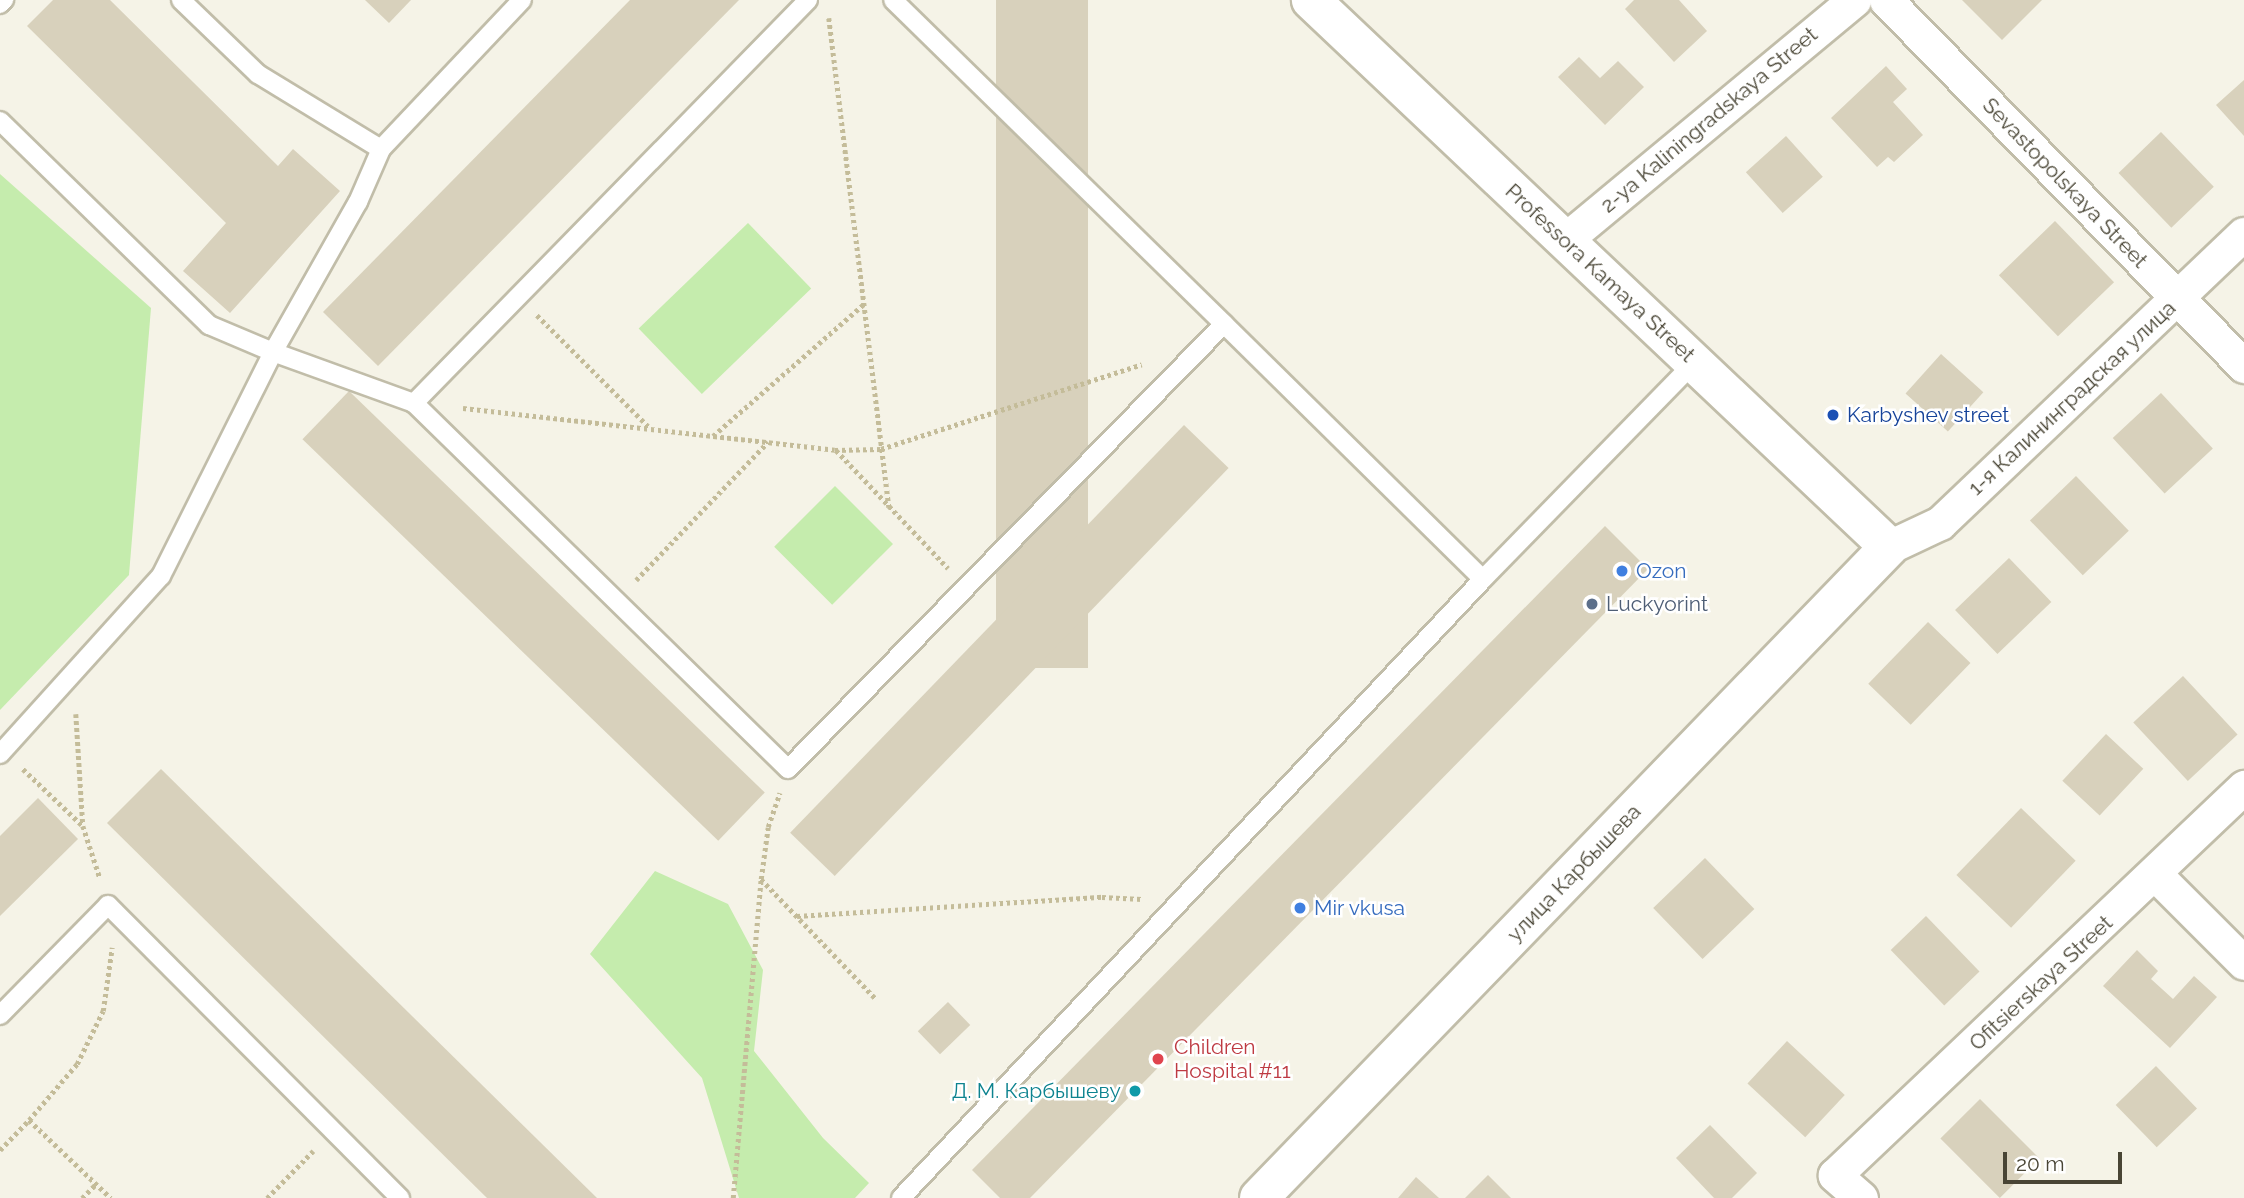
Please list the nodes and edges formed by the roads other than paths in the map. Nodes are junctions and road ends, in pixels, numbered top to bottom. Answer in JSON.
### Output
{"nodes":[{"id":1,"x":4,"y":0,"type":"edge"},
{"id":2,"x":181,"y":0,"type":"edge"},
{"id":3,"x":808,"y":0,"type":"edge"},
{"id":4,"x":893,"y":0,"type":"edge"},
{"id":5,"x":1311,"y":0,"type":"edge"},
{"id":6,"x":1854,"y":0,"type":"edge"},
{"id":7,"x":1886,"y":0,"type":"edge"},
{"id":8,"x":512,"y":3,"type":"edge"},
{"id":9,"x":0,"y":4,"type":"edge"},
{"id":10,"x":0,"y":121,"type":"edge"},
{"id":11,"x":381,"y":149,"type":"junction"},
{"id":12,"x":2244,"y":234,"type":"edge"},
{"id":13,"x":1565,"y":240,"type":"junction"},
{"id":14,"x":2178,"y":298,"type":"junction"},
{"id":15,"x":1224,"y":324,"type":"junction"},
{"id":16,"x":273,"y":352,"type":"junction"},
{"id":17,"x":1695,"y":362,"type":"junction"},
{"id":18,"x":2244,"y":366,"type":"edge"},
{"id":19,"x":414,"y":403,"type":"junction"},
{"id":20,"x":1889,"y":547,"type":"junction"},
{"id":21,"x":1483,"y":579,"type":"junction"},
{"id":22,"x":2,"y":752,"type":"edge"},
{"id":23,"x":2244,"y":787,"type":"edge"},
{"id":24,"x":2156,"y":875,"type":"junction"},
{"id":25,"x":2244,"y":963,"type":"edge"},
{"id":26,"x":0,"y":1015,"type":"edge"},
{"id":27,"x":400,"y":1198,"type":"edge"},
{"id":28,"x":901,"y":1198,"type":"edge"},
{"id":29,"x":1259,"y":1198,"type":"edge"},
{"id":30,"x":1861,"y":1198,"type":"edge"}],
"edges":[{"from":1,"to":9,"type":"lane"},
{"from":2,"to":11,"type":"lane"},
{"from":3,"to":19,"type":"lane"},
{"from":4,"to":15,"type":"lane"},
{"from":5,"to":13,"type":"street","name":"Professora Kamaya Street"},
{"from":6,"to":13,"type":"street","name":"2-ya Kaliningradskaya Street"},
{"from":7,"to":14,"type":"street","name":"Sevastopolskaya Street"},
{"from":8,"to":11,"type":"lane"},
{"from":10,"to":16,"type":"lane"},
{"from":11,"to":16,"type":"lane"},
{"from":12,"to":14,"type":"street","name":"1-я Калининградская улица"},
{"from":13,"to":17,"type":"street","name":"Professora Kamaya Street"},
{"from":14,"to":18,"type":"street","name":"Sevastopolskaya Street"},
{"from":14,"to":20,"type":"street","name":"1-я Калининградская улица"},
{"from":15,"to":19,"type":"lane"},
{"from":15,"to":21,"type":"lane"},
{"from":16,"to":19,"type":"lane"},
{"from":16,"to":22,"type":"lane"},
{"from":17,"to":20,"type":"street","name":"Professora Kamaya Street"},
{"from":17,"to":21,"type":"lane"},
{"from":20,"to":29,"type":"street","name":"улица Карбышева"},
{"from":21,"to":28,"type":"lane"},
{"from":23,"to":24,"type":"street","name":"Ofitsierskaya Street"},
{"from":24,"to":25,"type":"street"},
{"from":24,"to":30,"type":"street","name":"Ofitsierskaya Street"},
{"from":26,"to":27,"type":"lane"}]}
